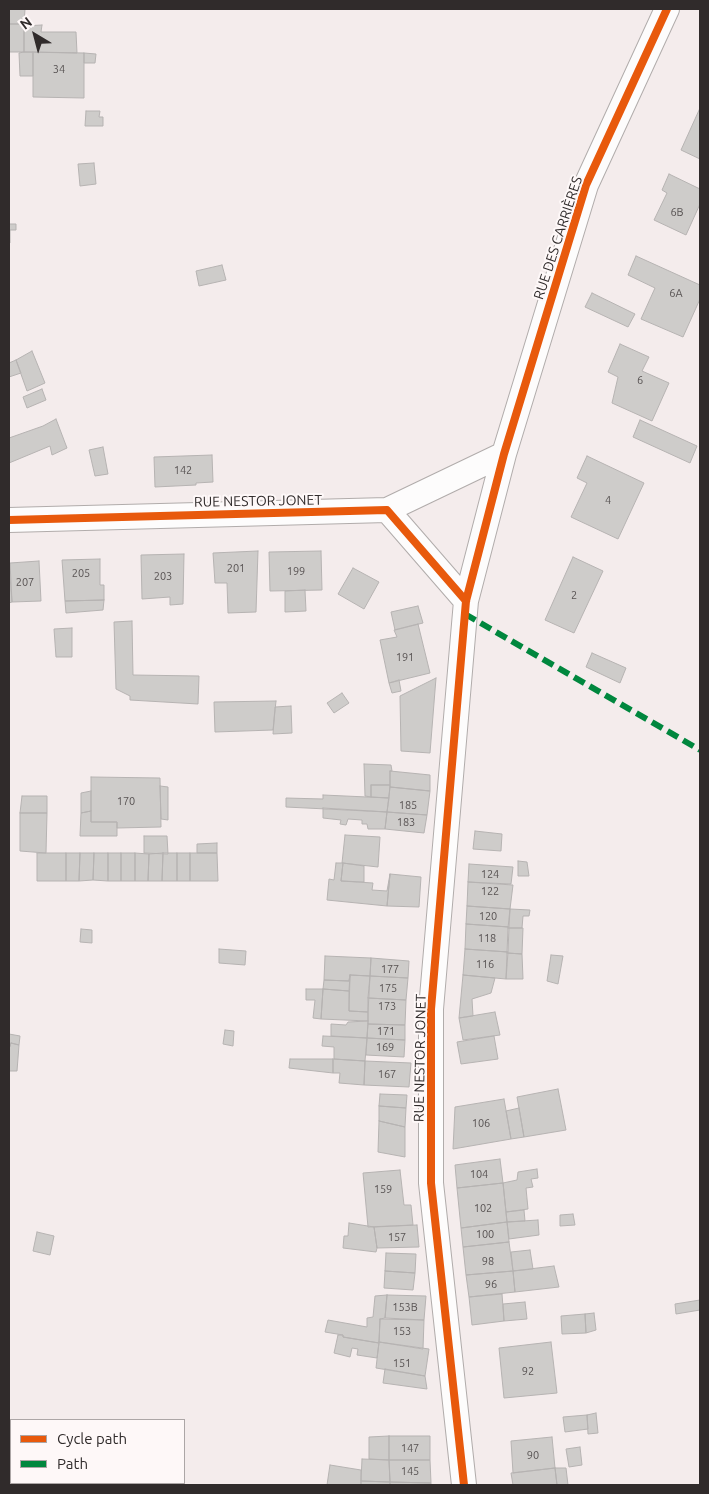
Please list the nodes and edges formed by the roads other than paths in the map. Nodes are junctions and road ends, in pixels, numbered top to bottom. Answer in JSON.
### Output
{"nodes":[{"id":1,"x":667,"y":9,"type":"edge"},
{"id":2,"x":504,"y":454,"type":"junction"},
{"id":3,"x":387,"y":510,"type":"junction"},
{"id":4,"x":9,"y":520,"type":"edge"},
{"id":5,"x":466,"y":601,"type":"junction"},
{"id":6,"x":464,"y":1485,"type":"edge"}],
"edges":[{"from":1,"to":2,"type":"street","name":"RUE DES CARRIÈRES"},
{"from":2,"to":3,"type":"street"},
{"from":2,"to":5,"type":"street","name":"RUE NESTOR JONET"},
{"from":3,"to":4,"type":"street","name":"RUE NESTOR JONET"},
{"from":3,"to":5,"type":"street"},
{"from":5,"to":6,"type":"street","name":"RUE NESTOR JONET"}]}
